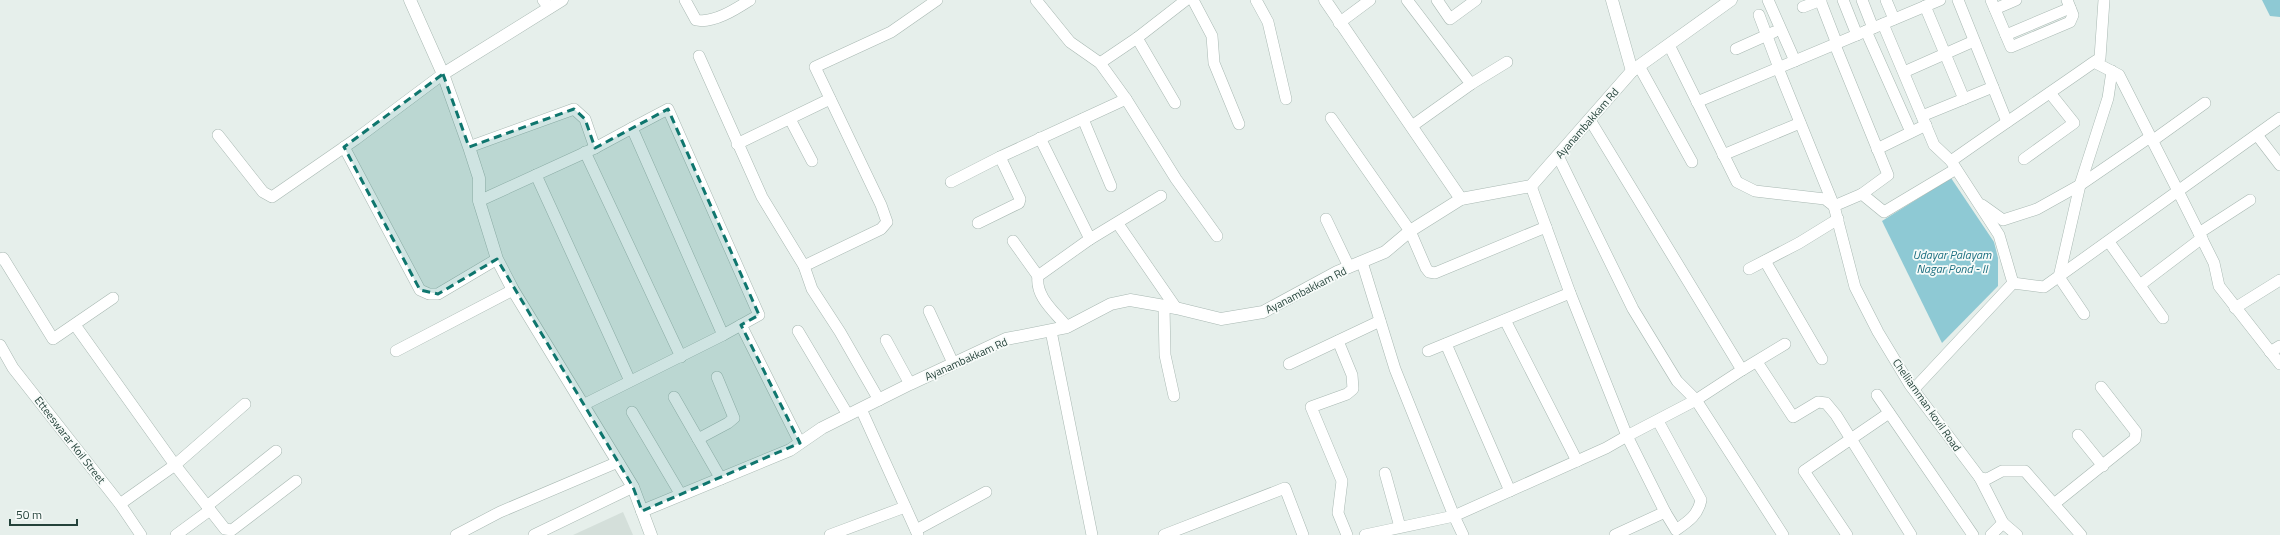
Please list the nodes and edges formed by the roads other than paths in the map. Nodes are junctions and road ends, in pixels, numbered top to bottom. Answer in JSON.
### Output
{"nodes":[{"id":1,"x":410,"y":0,"type":"edge"},
{"id":2,"x":562,"y":0,"type":"edge"},
{"id":3,"x":685,"y":0,"type":"edge"},
{"id":4,"x":750,"y":0,"type":"edge"},
{"id":5,"x":937,"y":0,"type":"edge"},
{"id":6,"x":1036,"y":0,"type":"edge"},
{"id":7,"x":1186,"y":0,"type":"edge"},
{"id":8,"x":1193,"y":0,"type":"edge"},
{"id":9,"x":1256,"y":0,"type":"edge"},
{"id":10,"x":1325,"y":0,"type":"edge"},
{"id":11,"x":1370,"y":0,"type":"edge"},
{"id":12,"x":1407,"y":0,"type":"edge"},
{"id":13,"x":1437,"y":0,"type":"edge"},
{"id":14,"x":1476,"y":0,"type":"edge"},
{"id":15,"x":1612,"y":0,"type":"edge"},
{"id":16,"x":1731,"y":0,"type":"edge"},
{"id":17,"x":1768,"y":0,"type":"edge"},
{"id":18,"x":1820,"y":0,"type":"edge"},
{"id":19,"x":1843,"y":0,"type":"edge"},
{"id":20,"x":1862,"y":0,"type":"edge"},
{"id":21,"x":1886,"y":0,"type":"edge"},
{"id":22,"x":1940,"y":0,"type":"edge"},
{"id":23,"x":1958,"y":0,"type":"edge"},
{"id":24,"x":2016,"y":0,"type":"edge"},
{"id":25,"x":2104,"y":0,"type":"edge"},
{"id":26,"x":546,"y":4,"type":"edge"},
{"id":27,"x":1993,"y":4,"type":"edge"},
{"id":28,"x":2069,"y":4,"type":"edge"},
{"id":29,"x":1919,"y":5,"type":"edge"},
{"id":30,"x":1803,"y":7,"type":"dead end"},
{"id":31,"x":1760,"y":15,"type":"dead end"},
{"id":32,"x":1894,"y":19,"type":"junction"},
{"id":33,"x":1339,"y":23,"type":"junction"},
{"id":34,"x":1883,"y":24,"type":"junction"},
{"id":35,"x":1782,"y":28,"type":"junction"},
{"id":36,"x":1865,"y":32,"type":"junction"},
{"id":37,"x":1768,"y":35,"type":"junction"},
{"id":38,"x":1137,"y":38,"type":"junction"},
{"id":39,"x":1974,"y":41,"type":"junction"},
{"id":40,"x":1836,"y":44,"type":"junction"},
{"id":41,"x":1669,"y":45,"type":"junction"},
{"id":42,"x":1736,"y":49,"type":"dead end"},
{"id":43,"x":1944,"y":54,"type":"junction"},
{"id":44,"x":699,"y":56,"type":"dead end"},
{"id":45,"x":1796,"y":61,"type":"junction"},
{"id":46,"x":1507,"y":62,"type":"dead end"},
{"id":47,"x":2094,"y":62,"type":"junction"},
{"id":48,"x":1100,"y":63,"type":"junction"},
{"id":49,"x":1779,"y":68,"type":"junction"},
{"id":50,"x":1635,"y":69,"type":"junction"},
{"id":51,"x":2112,"y":71,"type":"junction"},
{"id":52,"x":1904,"y":72,"type":"junction"},
{"id":53,"x":443,"y":74,"type":"junction"},
{"id":54,"x":1471,"y":84,"type":"junction"},
{"id":55,"x":1993,"y":87,"type":"junction"},
{"id":56,"x":2050,"y":93,"type":"junction"},
{"id":57,"x":830,"y":99,"type":"junction"},
{"id":58,"x":1126,"y":99,"type":"junction"},
{"id":59,"x":1286,"y":99,"type":"dead end"},
{"id":60,"x":1964,"y":99,"type":"junction"},
{"id":61,"x":1697,"y":102,"type":"junction"},
{"id":62,"x":1175,"y":103,"type":"dead end"},
{"id":63,"x":2205,"y":103,"type":"dead end"},
{"id":64,"x":1331,"y":118,"type":"dead end"},
{"id":65,"x":2280,"y":118,"type":"edge"},
{"id":66,"x":790,"y":119,"type":"junction"},
{"id":67,"x":1083,"y":119,"type":"junction"},
{"id":68,"x":1590,"y":120,"type":"junction"},
{"id":69,"x":1924,"y":121,"type":"junction"},
{"id":70,"x":2007,"y":122,"type":"junction"},
{"id":71,"x":1800,"y":123,"type":"junction"},
{"id":72,"x":1239,"y":124,"type":"dead end"},
{"id":73,"x":1412,"y":126,"type":"junction"},
{"id":74,"x":632,"y":128,"type":"junction"},
{"id":75,"x":1911,"y":132,"type":"junction"},
{"id":76,"x":218,"y":135,"type":"dead end"},
{"id":77,"x":2257,"y":135,"type":"junction"},
{"id":78,"x":1040,"y":138,"type":"junction"},
{"id":79,"x":2151,"y":139,"type":"junction"},
{"id":80,"x":737,"y":144,"type":"junction"},
{"id":81,"x":344,"y":147,"type":"junction"},
{"id":82,"x":469,"y":147,"type":"junction"},
{"id":83,"x":1877,"y":149,"type":"junction"},
{"id":84,"x":590,"y":150,"type":"junction"},
{"id":85,"x":1723,"y":155,"type":"junction"},
{"id":86,"x":1558,"y":156,"type":"junction"},
{"id":87,"x":1000,"y":157,"type":"junction"},
{"id":88,"x":2024,"y":159,"type":"dead end"},
{"id":89,"x":812,"y":161,"type":"dead end"},
{"id":90,"x":1692,"y":162,"type":"dead end"},
{"id":91,"x":1954,"y":165,"type":"junction"},
{"id":92,"x":2280,"y":165,"type":"edge"},
{"id":93,"x":536,"y":176,"type":"junction"},
{"id":94,"x":951,"y":182,"type":"dead end"},
{"id":95,"x":2080,"y":185,"type":"junction"},
{"id":96,"x":1111,"y":186,"type":"dead end"},
{"id":97,"x":1531,"y":186,"type":"junction"},
{"id":98,"x":2178,"y":191,"type":"junction"},
{"id":99,"x":1862,"y":194,"type":"junction"},
{"id":100,"x":1161,"y":196,"type":"dead end"},
{"id":101,"x":1461,"y":199,"type":"junction"},
{"id":102,"x":2250,"y":200,"type":"dead end"},
{"id":103,"x":479,"y":201,"type":"junction"},
{"id":104,"x":1978,"y":202,"type":"junction"},
{"id":105,"x":1834,"y":206,"type":"junction"},
{"id":106,"x":1326,"y":219,"type":"dead end"},
{"id":107,"x":1838,"y":219,"type":"junction"},
{"id":108,"x":978,"y":223,"type":"dead end"},
{"id":109,"x":1118,"y":224,"type":"junction"},
{"id":110,"x":1546,"y":227,"type":"junction"},
{"id":111,"x":1410,"y":232,"type":"junction"},
{"id":112,"x":1217,"y":236,"type":"dead end"},
{"id":113,"x":2200,"y":236,"type":"junction"},
{"id":114,"x":1090,"y":240,"type":"junction"},
{"id":115,"x":1012,"y":241,"type":"dead end"},
{"id":116,"x":2109,"y":242,"type":"junction"},
{"id":117,"x":0,"y":259,"type":"edge"},
{"id":118,"x":497,"y":259,"type":"junction"},
{"id":119,"x":1765,"y":261,"type":"junction"},
{"id":120,"x":1362,"y":262,"type":"junction"},
{"id":121,"x":804,"y":266,"type":"junction"},
{"id":122,"x":1349,"y":267,"type":"junction"},
{"id":123,"x":1749,"y":269,"type":"dead end"},
{"id":124,"x":1038,"y":276,"type":"junction"},
{"id":125,"x":2059,"y":277,"type":"junction"},
{"id":126,"x":2280,"y":280,"type":"edge"},
{"id":127,"x":2013,"y":283,"type":"junction"},
{"id":128,"x":2140,"y":285,"type":"junction"},
{"id":129,"x":513,"y":290,"type":"junction"},
{"id":130,"x":1570,"y":293,"type":"junction"},
{"id":131,"x":113,"y":298,"type":"dead end"},
{"id":132,"x":1164,"y":306,"type":"junction"},
{"id":133,"x":1176,"y":308,"type":"junction"},
{"id":134,"x":2235,"y":308,"type":"junction"},
{"id":135,"x":929,"y":311,"type":"dead end"},
{"id":136,"x":2084,"y":314,"type":"dead end"},
{"id":137,"x":2163,"y":318,"type":"dead end"},
{"id":138,"x":1505,"y":320,"type":"junction"},
{"id":139,"x":1380,"y":321,"type":"junction"},
{"id":140,"x":75,"y":325,"type":"junction"},
{"id":141,"x":741,"y":326,"type":"junction"},
{"id":142,"x":1068,"y":327,"type":"junction"},
{"id":143,"x":798,"y":331,"type":"dead end"},
{"id":144,"x":1052,"y":331,"type":"junction"},
{"id":145,"x":723,"y":335,"type":"junction"},
{"id":146,"x":886,"y":340,"type":"dead end"},
{"id":147,"x":1338,"y":341,"type":"junction"},
{"id":148,"x":1446,"y":344,"type":"junction"},
{"id":149,"x":1785,"y":344,"type":"dead end"},
{"id":150,"x":0,"y":345,"type":"edge"},
{"id":151,"x":2280,"y":346,"type":"edge"},
{"id":152,"x":396,"y":350,"type":"dead end"},
{"id":153,"x":1428,"y":351,"type":"dead end"},
{"id":154,"x":2270,"y":352,"type":"junction"},
{"id":155,"x":681,"y":357,"type":"junction"},
{"id":156,"x":1822,"y":359,"type":"dead end"},
{"id":157,"x":1757,"y":362,"type":"junction"},
{"id":158,"x":953,"y":363,"type":"junction"},
{"id":159,"x":1289,"y":364,"type":"dead end"},
{"id":160,"x":2280,"y":364,"type":"edge"},
{"id":161,"x":1742,"y":370,"type":"junction"},
{"id":162,"x":717,"y":377,"type":"dead end"},
{"id":163,"x":630,"y":381,"type":"junction"},
{"id":164,"x":910,"y":384,"type":"junction"},
{"id":165,"x":2101,"y":387,"type":"dead end"},
{"id":166,"x":1914,"y":389,"type":"junction"},
{"id":167,"x":1877,"y":395,"type":"dead end"},
{"id":168,"x":1174,"y":396,"type":"dead end"},
{"id":169,"x":674,"y":397,"type":"dead end"},
{"id":170,"x":879,"y":400,"type":"junction"},
{"id":171,"x":1696,"y":400,"type":"junction"},
{"id":172,"x":244,"y":404,"type":"dead end"},
{"id":173,"x":583,"y":405,"type":"junction"},
{"id":174,"x":861,"y":408,"type":"junction"},
{"id":175,"x":632,"y":412,"type":"dead end"},
{"id":176,"x":1889,"y":413,"type":"junction"},
{"id":177,"x":848,"y":415,"type":"junction"},
{"id":178,"x":1658,"y":421,"type":"junction"},
{"id":179,"x":2078,"y":435,"type":"dead end"},
{"id":180,"x":1627,"y":436,"type":"junction"},
{"id":181,"x":698,"y":439,"type":"junction"},
{"id":182,"x":1850,"y":440,"type":"junction"},
{"id":183,"x":800,"y":443,"type":"junction"},
{"id":184,"x":276,"y":451,"type":"dead end"},
{"id":185,"x":618,"y":462,"type":"junction"},
{"id":186,"x":1577,"y":462,"type":"junction"},
{"id":187,"x":175,"y":465,"type":"junction"},
{"id":188,"x":2103,"y":466,"type":"junction"},
{"id":189,"x":1385,"y":473,"type":"dead end"},
{"id":190,"x":1980,"y":478,"type":"junction"},
{"id":191,"x":721,"y":479,"type":"junction"},
{"id":192,"x":296,"y":481,"type":"dead end"},
{"id":193,"x":633,"y":487,"type":"junction"},
{"id":194,"x":1510,"y":491,"type":"junction"},
{"id":195,"x":986,"y":492,"type":"dead end"},
{"id":196,"x":681,"y":495,"type":"junction"},
{"id":197,"x":120,"y":504,"type":"junction"},
{"id":198,"x":2054,"y":504,"type":"junction"},
{"id":199,"x":904,"y":507,"type":"junction"},
{"id":200,"x":208,"y":508,"type":"junction"},
{"id":201,"x":642,"y":511,"type":"junction"},
{"id":202,"x":1665,"y":512,"type":"junction"},
{"id":203,"x":1454,"y":516,"type":"junction"},
{"id":204,"x":2003,"y":523,"type":"junction"},
{"id":205,"x":1400,"y":527,"type":"junction"},
{"id":206,"x":1678,"y":532,"type":"edge"},
{"id":207,"x":917,"y":533,"type":"edge"},
{"id":208,"x":141,"y":535,"type":"edge"},
{"id":209,"x":176,"y":535,"type":"edge"},
{"id":210,"x":456,"y":535,"type":"edge"},
{"id":211,"x":534,"y":535,"type":"edge"},
{"id":212,"x":651,"y":535,"type":"edge"},
{"id":213,"x":830,"y":535,"type":"edge"},
{"id":214,"x":1092,"y":535,"type":"edge"},
{"id":215,"x":1164,"y":535,"type":"edge"},
{"id":216,"x":1303,"y":535,"type":"edge"},
{"id":217,"x":1348,"y":535,"type":"edge"},
{"id":218,"x":1365,"y":535,"type":"edge"},
{"id":219,"x":1463,"y":535,"type":"edge"},
{"id":220,"x":1615,"y":535,"type":"edge"},
{"id":221,"x":1783,"y":535,"type":"edge"},
{"id":222,"x":1847,"y":535,"type":"edge"},
{"id":223,"x":1911,"y":535,"type":"edge"},
{"id":224,"x":1973,"y":535,"type":"edge"},
{"id":225,"x":1991,"y":535,"type":"edge"},
{"id":226,"x":2017,"y":535,"type":"edge"},
{"id":227,"x":2081,"y":535,"type":"edge"}],
"edges":[{"from":1,"to":53,"type":"street"},
{"from":2,"to":26,"type":"street"},
{"from":3,"to":4,"type":"street"},
{"from":5,"to":57,"type":"street"},
{"from":6,"to":48,"type":"street"},
{"from":7,"to":38,"type":"street"},
{"from":8,"to":72,"type":"street"},
{"from":9,"to":59,"type":"street"},
{"from":10,"to":33,"type":"street"},
{"from":11,"to":33,"type":"street"},
{"from":12,"to":54,"type":"street"},
{"from":13,"to":14,"type":"street"},
{"from":15,"to":50,"type":"street"},
{"from":16,"to":41,"type":"street","name":"Ayanambakkam Rd"},
{"from":17,"to":35,"type":"street"},
{"from":18,"to":30,"type":"street"},
{"from":18,"to":40,"type":"street"},
{"from":19,"to":36,"type":"street"},
{"from":20,"to":36,"type":"street"},
{"from":21,"to":32,"type":"street"},
{"from":22,"to":29,"type":"street"},
{"from":23,"to":39,"type":"street"},
{"from":24,"to":27,"type":"street"},
{"from":25,"to":47,"type":"street"},
{"from":26,"to":53,"type":"street"},
{"from":27,"to":28,"type":"street"},
{"from":29,"to":32,"type":"street"},
{"from":29,"to":43,"type":"street"},
{"from":31,"to":37,"type":"street","name":"Chelliamman kovil Road"},
{"from":32,"to":34,"type":"street"},
{"from":33,"to":73,"type":"street"},
{"from":34,"to":36,"type":"street"},
{"from":34,"to":52,"type":"street"},
{"from":35,"to":37,"type":"street"},
{"from":35,"to":45,"type":"street"},
{"from":36,"to":40,"type":"street"},
{"from":36,"to":75,"type":"street"},
{"from":37,"to":42,"type":"street"},
{"from":37,"to":49,"type":"street","name":"Chelliamman kovil Road"},
{"from":38,"to":48,"type":"street"},
{"from":38,"to":62,"type":"street"},
{"from":39,"to":43,"type":"street"},
{"from":39,"to":55,"type":"street"},
{"from":40,"to":45,"type":"street"},
{"from":40,"to":83,"type":"street"},
{"from":41,"to":50,"type":"street","name":"Ayanambakkam Rd"},
{"from":41,"to":61,"type":"street"},
{"from":43,"to":52,"type":"street"},
{"from":43,"to":60,"type":"street"},
{"from":44,"to":80,"type":"street"},
{"from":45,"to":49,"type":"street"},
{"from":46,"to":54,"type":"street"},
{"from":47,"to":51,"type":"street"},
{"from":47,"to":56,"type":"street"},
{"from":48,"to":58,"type":"street"},
{"from":49,"to":61,"type":"street"},
{"from":49,"to":71,"type":"street","name":"Chelliamman kovil Road"},
{"from":50,"to":68,"type":"street","name":"Ayanambakkam Rd"},
{"from":50,"to":90,"type":"street"},
{"from":51,"to":79,"type":"street"},
{"from":51,"to":95,"type":"street"},
{"from":52,"to":69,"type":"street"},
{"from":53,"to":81,"type":"street"},
{"from":53,"to":82,"type":"street"},
{"from":54,"to":73,"type":"street"},
{"from":55,"to":60,"type":"street"},
{"from":55,"to":70,"type":"street"},
{"from":56,"to":70,"type":"street"},
{"from":56,"to":88,"type":"street"},
{"from":57,"to":66,"type":"street"},
{"from":57,"to":121,"type":"street"},
{"from":58,"to":67,"type":"street"},
{"from":58,"to":112,"type":"street"},
{"from":60,"to":69,"type":"street"},
{"from":61,"to":85,"type":"street"},
{"from":63,"to":79,"type":"street"},
{"from":64,"to":111,"type":"street"},
{"from":65,"to":77,"type":"street"},
{"from":66,"to":80,"type":"street"},
{"from":66,"to":89,"type":"street"},
{"from":67,"to":78,"type":"street"},
{"from":67,"to":96,"type":"street"},
{"from":68,"to":86,"type":"street","name":"Ayanambakkam Rd"},
{"from":68,"to":161,"type":"street"},
{"from":69,"to":75,"type":"street"},
{"from":69,"to":91,"type":"street"},
{"from":70,"to":91,"type":"street"},
{"from":71,"to":85,"type":"street"},
{"from":71,"to":105,"type":"street","name":"Chelliamman kovil Road"},
{"from":73,"to":101,"type":"street"},
{"from":74,"to":84,"type":"street"},
{"from":74,"to":141,"type":"street"},
{"from":74,"to":145,"type":"street"},
{"from":75,"to":83,"type":"street"},
{"from":76,"to":81,"type":"street"},
{"from":77,"to":92,"type":"street"},
{"from":77,"to":98,"type":"street"},
{"from":78,"to":87,"type":"street"},
{"from":78,"to":114,"type":"street"},
{"from":79,"to":95,"type":"street"},
{"from":79,"to":98,"type":"street"},
{"from":80,"to":121,"type":"street"},
{"from":81,"to":118,"type":"street"},
{"from":82,"to":84,"type":"street"},
{"from":82,"to":103,"type":"street"},
{"from":83,"to":99,"type":"street"},
{"from":84,"to":93,"type":"street"},
{"from":84,"to":155,"type":"street"},
{"from":85,"to":105,"type":"street"},
{"from":86,"to":97,"type":"street","name":"Ayanambakkam Rd"},
{"from":86,"to":171,"type":"street"},
{"from":87,"to":94,"type":"street"},
{"from":87,"to":108,"type":"street"},
{"from":91,"to":99,"type":"street"},
{"from":91,"to":104,"type":"street"},
{"from":93,"to":103,"type":"street"},
{"from":93,"to":163,"type":"street"},
{"from":95,"to":104,"type":"street"},
{"from":95,"to":125,"type":"street"},
{"from":97,"to":101,"type":"street","name":"Ayanambakkam Rd"},
{"from":97,"to":110,"type":"street"},
{"from":98,"to":113,"type":"street"},
{"from":98,"to":116,"type":"street"},
{"from":99,"to":105,"type":"street"},
{"from":100,"to":109,"type":"street"},
{"from":101,"to":111,"type":"street","name":"Ayanambakkam Rd"},
{"from":102,"to":113,"type":"street"},
{"from":103,"to":118,"type":"street"},
{"from":104,"to":127,"type":"street"},
{"from":105,"to":107,"type":"street","name":"Chelliamman kovil Road"},
{"from":106,"to":122,"type":"street"},
{"from":107,"to":119,"type":"street"},
{"from":107,"to":166,"type":"street","name":"Chelliamman kovil Road"},
{"from":109,"to":114,"type":"street"},
{"from":109,"to":133,"type":"street"},
{"from":110,"to":111,"type":"street"},
{"from":110,"to":130,"type":"street"},
{"from":111,"to":120,"type":"street","name":"Ayanambakkam Rd"},
{"from":113,"to":128,"type":"street"},
{"from":113,"to":134,"type":"street"},
{"from":114,"to":124,"type":"street"},
{"from":115,"to":124,"type":"street"},
{"from":116,"to":125,"type":"street"},
{"from":116,"to":128,"type":"street"},
{"from":117,"to":140,"type":"street"},
{"from":118,"to":129,"type":"street"},
{"from":119,"to":123,"type":"street"},
{"from":119,"to":156,"type":"street"},
{"from":120,"to":122,"type":"street","name":"Ayanambakkam Rd"},
{"from":120,"to":139,"type":"street"},
{"from":121,"to":170,"type":"street"},
{"from":122,"to":133,"type":"street","name":"Ayanambakkam Rd"},
{"from":124,"to":142,"type":"street"},
{"from":125,"to":127,"type":"street"},
{"from":125,"to":136,"type":"street"},
{"from":126,"to":134,"type":"street"},
{"from":127,"to":166,"type":"street"},
{"from":128,"to":137,"type":"street"},
{"from":129,"to":152,"type":"street"},
{"from":129,"to":173,"type":"street"},
{"from":130,"to":138,"type":"street"},
{"from":130,"to":180,"type":"street"},
{"from":131,"to":140,"type":"street"},
{"from":132,"to":133,"type":"street","name":"Ayanambakkam Rd"},
{"from":132,"to":142,"type":"street","name":"Ayanambakkam Rd"},
{"from":132,"to":168,"type":"street"},
{"from":134,"to":154,"type":"street"},
{"from":135,"to":158,"type":"street"},
{"from":138,"to":148,"type":"street"},
{"from":138,"to":186,"type":"street"},
{"from":139,"to":147,"type":"street"},
{"from":139,"to":203,"type":"street"},
{"from":140,"to":187,"type":"street"},
{"from":141,"to":145,"type":"street"},
{"from":141,"to":183,"type":"street"},
{"from":142,"to":144,"type":"street","name":"Ayanambakkam Rd"},
{"from":143,"to":177,"type":"street"},
{"from":144,"to":158,"type":"street","name":"Ayanambakkam Rd"},
{"from":144,"to":214,"type":"street"},
{"from":145,"to":155,"type":"street"},
{"from":146,"to":164,"type":"street"},
{"from":147,"to":159,"type":"street"},
{"from":147,"to":217,"type":"street"},
{"from":148,"to":153,"type":"street"},
{"from":148,"to":194,"type":"street"},
{"from":149,"to":157,"type":"street"},
{"from":150,"to":197,"type":"street","name":"Etteeswarar Koil Street"},
{"from":151,"to":154,"type":"street"},
{"from":154,"to":160,"type":"street"},
{"from":155,"to":163,"type":"street"},
{"from":157,"to":161,"type":"street"},
{"from":157,"to":182,"type":"street"},
{"from":158,"to":164,"type":"street","name":"Ayanambakkam Rd"},
{"from":161,"to":171,"type":"street"},
{"from":162,"to":181,"type":"street"},
{"from":163,"to":173,"type":"street"},
{"from":164,"to":170,"type":"street","name":"Ayanambakkam Rd"},
{"from":165,"to":188,"type":"street"},
{"from":166,"to":190,"type":"street","name":"Chelliamman kovil Road"},
{"from":167,"to":176,"type":"street"},
{"from":169,"to":181,"type":"street"},
{"from":170,"to":174,"type":"street","name":"Ayanambakkam Rd"},
{"from":171,"to":178,"type":"street"},
{"from":171,"to":221,"type":"street"},
{"from":172,"to":187,"type":"street"},
{"from":173,"to":185,"type":"street"},
{"from":174,"to":177,"type":"street","name":"Ayanambakkam Rd"},
{"from":174,"to":199,"type":"street"},
{"from":175,"to":196,"type":"street"},
{"from":176,"to":182,"type":"street"},
{"from":176,"to":224,"type":"street"},
{"from":177,"to":183,"type":"street","name":"Ayanambakkam Rd"},
{"from":178,"to":180,"type":"street"},
{"from":178,"to":206,"type":"street"},
{"from":179,"to":188,"type":"street"},
{"from":180,"to":186,"type":"street"},
{"from":180,"to":202,"type":"street"},
{"from":181,"to":191,"type":"street"},
{"from":182,"to":222,"type":"street"},
{"from":182,"to":223,"type":"street"},
{"from":183,"to":191,"type":"street","name":"Ayanambakkam Rd"},
{"from":184,"to":200,"type":"street"},
{"from":185,"to":193,"type":"street"},
{"from":185,"to":210,"type":"street"},
{"from":186,"to":194,"type":"street"},
{"from":187,"to":197,"type":"street"},
{"from":187,"to":200,"type":"street"},
{"from":188,"to":198,"type":"street"},
{"from":189,"to":205,"type":"street"},
{"from":190,"to":198,"type":"street"},
{"from":190,"to":204,"type":"street","name":"Chelliamman kovil Road"},
{"from":191,"to":196,"type":"street","name":"Ayanambakkam Rd"},
{"from":192,"to":200,"type":"street"},
{"from":193,"to":201,"type":"street"},
{"from":193,"to":211,"type":"street"},
{"from":194,"to":203,"type":"street"},
{"from":195,"to":207,"type":"street"},
{"from":196,"to":201,"type":"street","name":"Ayanambakkam Rd"},
{"from":197,"to":208,"type":"street","name":"Etteeswarar Koil Street"},
{"from":198,"to":227,"type":"street"},
{"from":199,"to":207,"type":"street"},
{"from":199,"to":213,"type":"street"},
{"from":200,"to":209,"type":"street"},
{"from":201,"to":212,"type":"street"},
{"from":202,"to":206,"type":"street"},
{"from":202,"to":220,"type":"street"},
{"from":203,"to":205,"type":"street"},
{"from":203,"to":219,"type":"street"},
{"from":204,"to":225,"type":"street"},
{"from":204,"to":226,"type":"street"},
{"from":205,"to":218,"type":"street"},
{"from":215,"to":216,"type":"street"}]}
